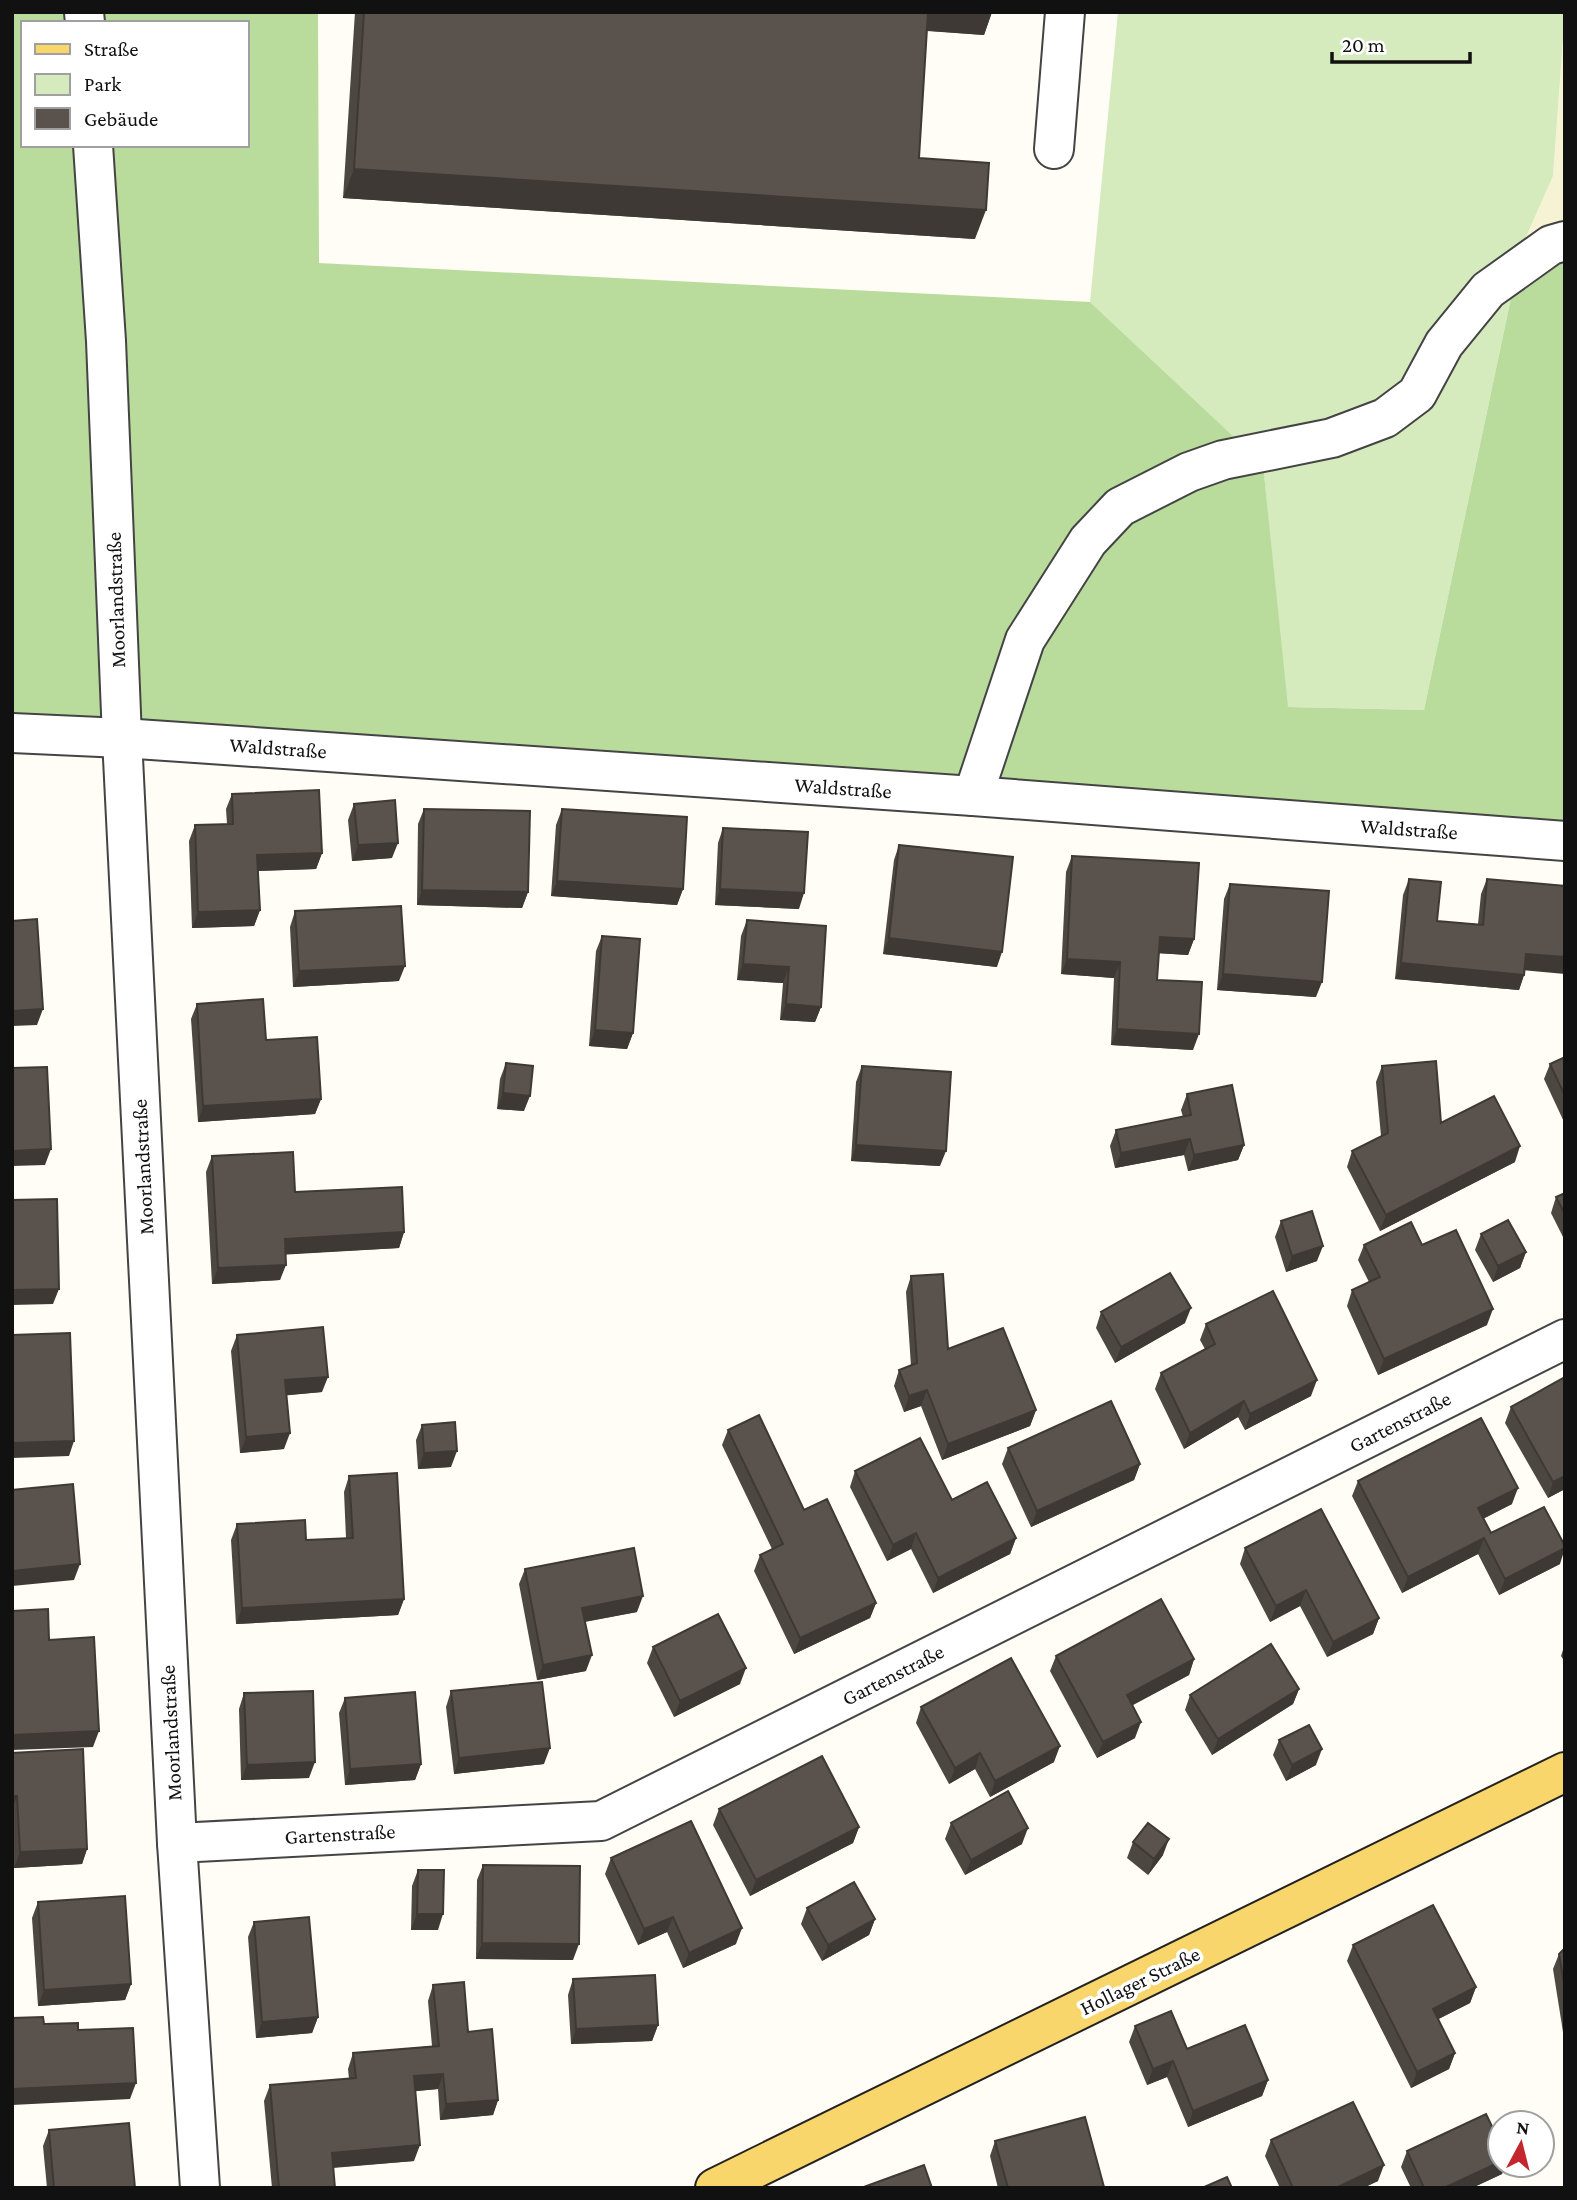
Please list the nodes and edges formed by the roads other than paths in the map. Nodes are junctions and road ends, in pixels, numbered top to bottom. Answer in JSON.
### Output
{"nodes":[{"id":1,"x":1065,"y":12,"type":"edge"},
{"id":2,"x":93,"y":147,"type":"edge"},
{"id":3,"x":1054,"y":149,"type":"dead end"},
{"id":4,"x":1565,"y":241,"type":"edge"},
{"id":5,"x":12,"y":733,"type":"edge"},
{"id":6,"x":122,"y":738,"type":"junction"},
{"id":7,"x":973,"y":796,"type":"junction"},
{"id":8,"x":1565,"y":841,"type":"edge"},
{"id":9,"x":1565,"y":1339,"type":"edge"},
{"id":10,"x":1565,"y":1772,"type":"edge"},
{"id":11,"x":177,"y":1843,"type":"junction"},
{"id":12,"x":200,"y":2188,"type":"edge"},
{"id":13,"x":715,"y":2188,"type":"edge"}],
"edges":[{"from":1,"to":3,"type":"street"},
{"from":2,"to":6,"type":"street","name":"Moorlandstraße"},
{"from":4,"to":7,"type":"street"},
{"from":5,"to":6,"type":"street","name":"Waldstraße"},
{"from":6,"to":7,"type":"street","name":"Waldstraße"},
{"from":6,"to":11,"type":"street","name":"Moorlandstraße"},
{"from":7,"to":8,"type":"street","name":"Waldstraße"},
{"from":9,"to":11,"type":"street","name":"Gartenstraße"},
{"from":10,"to":13,"type":"main road","name":"Hollager Straße"},
{"from":11,"to":12,"type":"street","name":"Moorlandstraße"}]}
